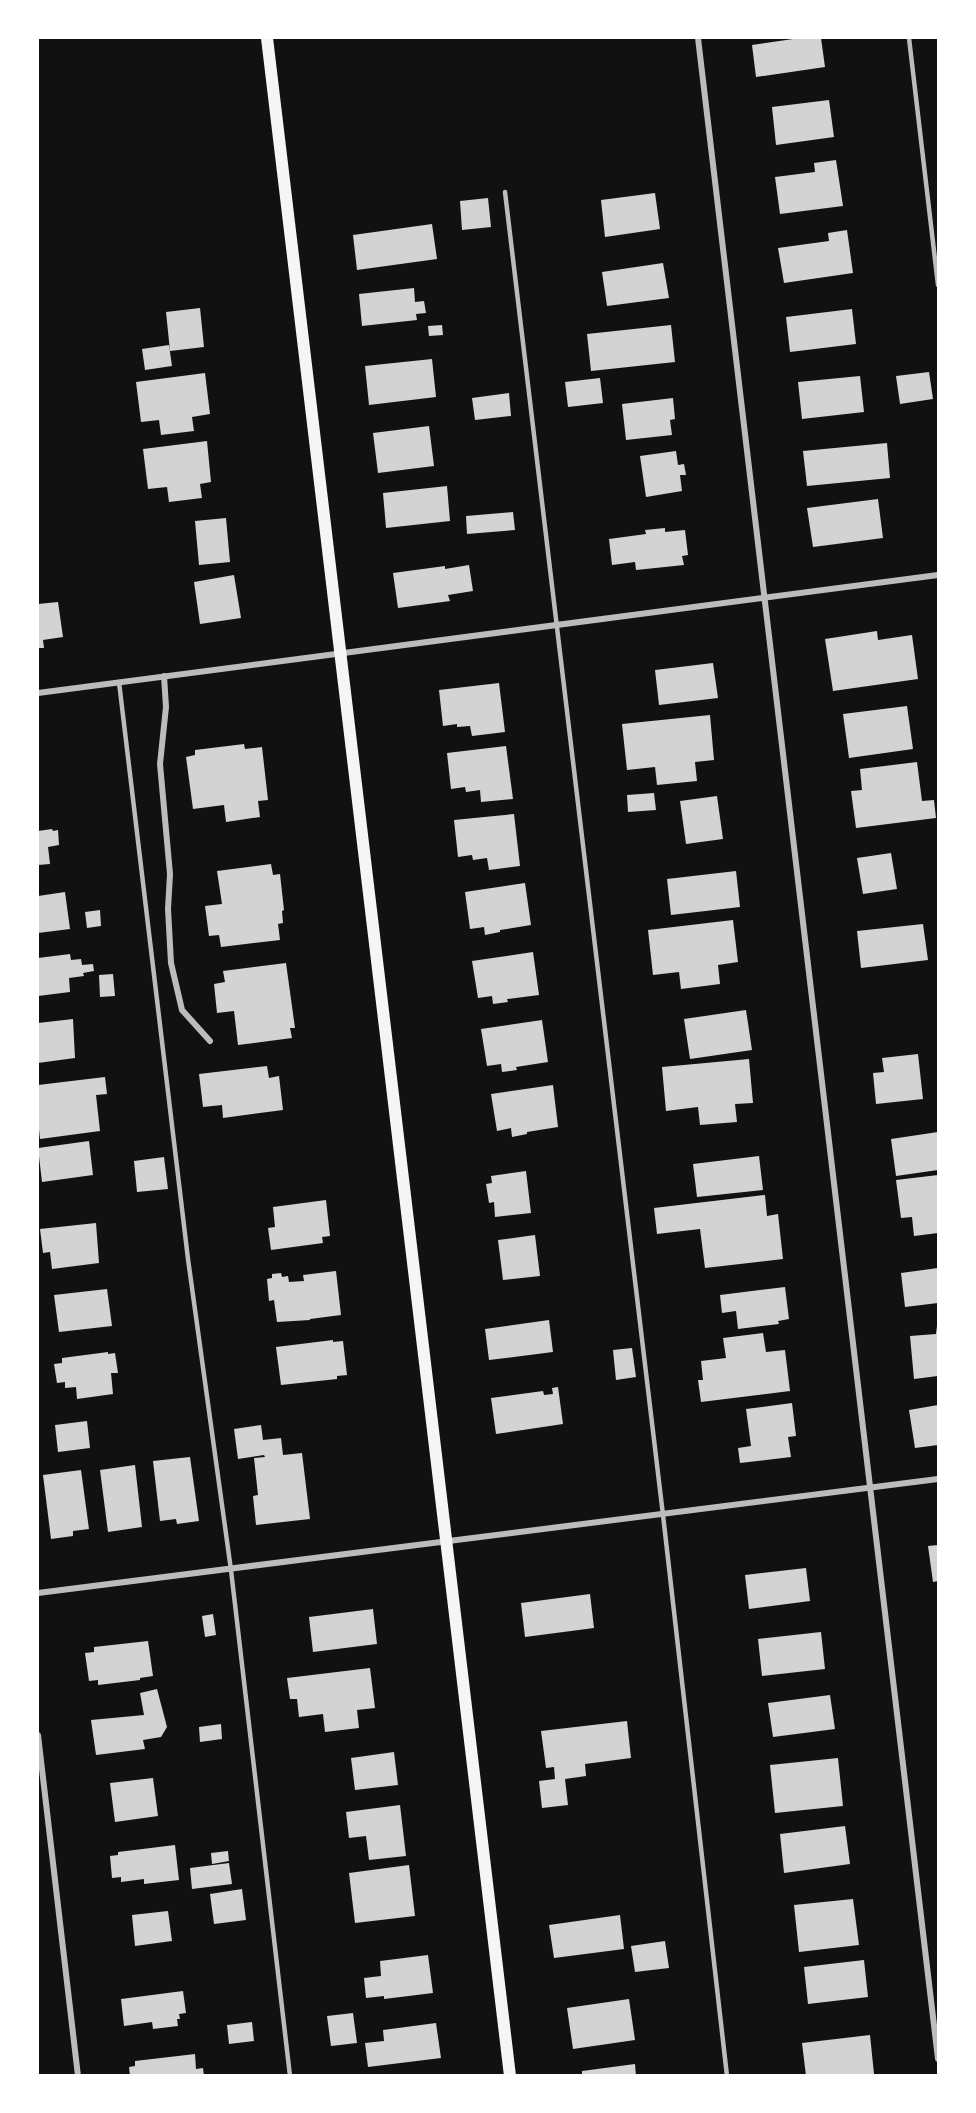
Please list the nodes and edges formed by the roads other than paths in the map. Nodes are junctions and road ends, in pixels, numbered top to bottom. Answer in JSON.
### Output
{"nodes":[{"id":1,"x":267,"y":38,"type":"edge"},
{"id":2,"x":698,"y":38,"type":"edge"},
{"id":3,"x":909,"y":38,"type":"edge"},
{"id":4,"x":505,"y":192,"type":"dead end"},
{"id":5,"x":939,"y":285,"type":"edge"},
{"id":6,"x":939,"y":575,"type":"edge"},
{"id":7,"x":765,"y":597,"type":"junction"},
{"id":8,"x":558,"y":625,"type":"junction"},
{"id":9,"x":342,"y":654,"type":"junction"},
{"id":10,"x":164,"y":676,"type":"junction"},
{"id":11,"x":119,"y":682,"type":"junction"},
{"id":12,"x":38,"y":693,"type":"edge"},
{"id":13,"x":210,"y":1041,"type":"dead end"},
{"id":14,"x":939,"y":1479,"type":"edge"},
{"id":15,"x":870,"y":1488,"type":"junction"},
{"id":16,"x":663,"y":1515,"type":"junction"},
{"id":17,"x":445,"y":1543,"type":"junction"},
{"id":18,"x":231,"y":1569,"type":"junction"},
{"id":19,"x":38,"y":1593,"type":"edge"},
{"id":20,"x":38,"y":1735,"type":"edge"},
{"id":21,"x":939,"y":2059,"type":"edge"},
{"id":22,"x":78,"y":2076,"type":"edge"},
{"id":23,"x":290,"y":2076,"type":"edge"},
{"id":24,"x":510,"y":2076,"type":"edge"},
{"id":25,"x":727,"y":2076,"type":"edge"}],
"edges":[{"from":1,"to":9,"type":"main road"},
{"from":2,"to":7,"type":"street"},
{"from":3,"to":5,"type":"lane"},
{"from":4,"to":8,"type":"lane"},
{"from":6,"to":7,"type":"street"},
{"from":7,"to":8,"type":"street"},
{"from":7,"to":15,"type":"street"},
{"from":8,"to":9,"type":"street"},
{"from":8,"to":16,"type":"lane"},
{"from":9,"to":10,"type":"street"},
{"from":9,"to":17,"type":"main road"},
{"from":10,"to":11,"type":"street"},
{"from":10,"to":13,"type":"street"},
{"from":11,"to":12,"type":"street"},
{"from":11,"to":18,"type":"lane"},
{"from":14,"to":15,"type":"street"},
{"from":15,"to":16,"type":"street"},
{"from":15,"to":21,"type":"street"},
{"from":16,"to":17,"type":"street"},
{"from":16,"to":25,"type":"lane"},
{"from":17,"to":18,"type":"street"},
{"from":17,"to":24,"type":"main road"},
{"from":18,"to":19,"type":"street"},
{"from":18,"to":23,"type":"lane"},
{"from":20,"to":22,"type":"street"}]}
